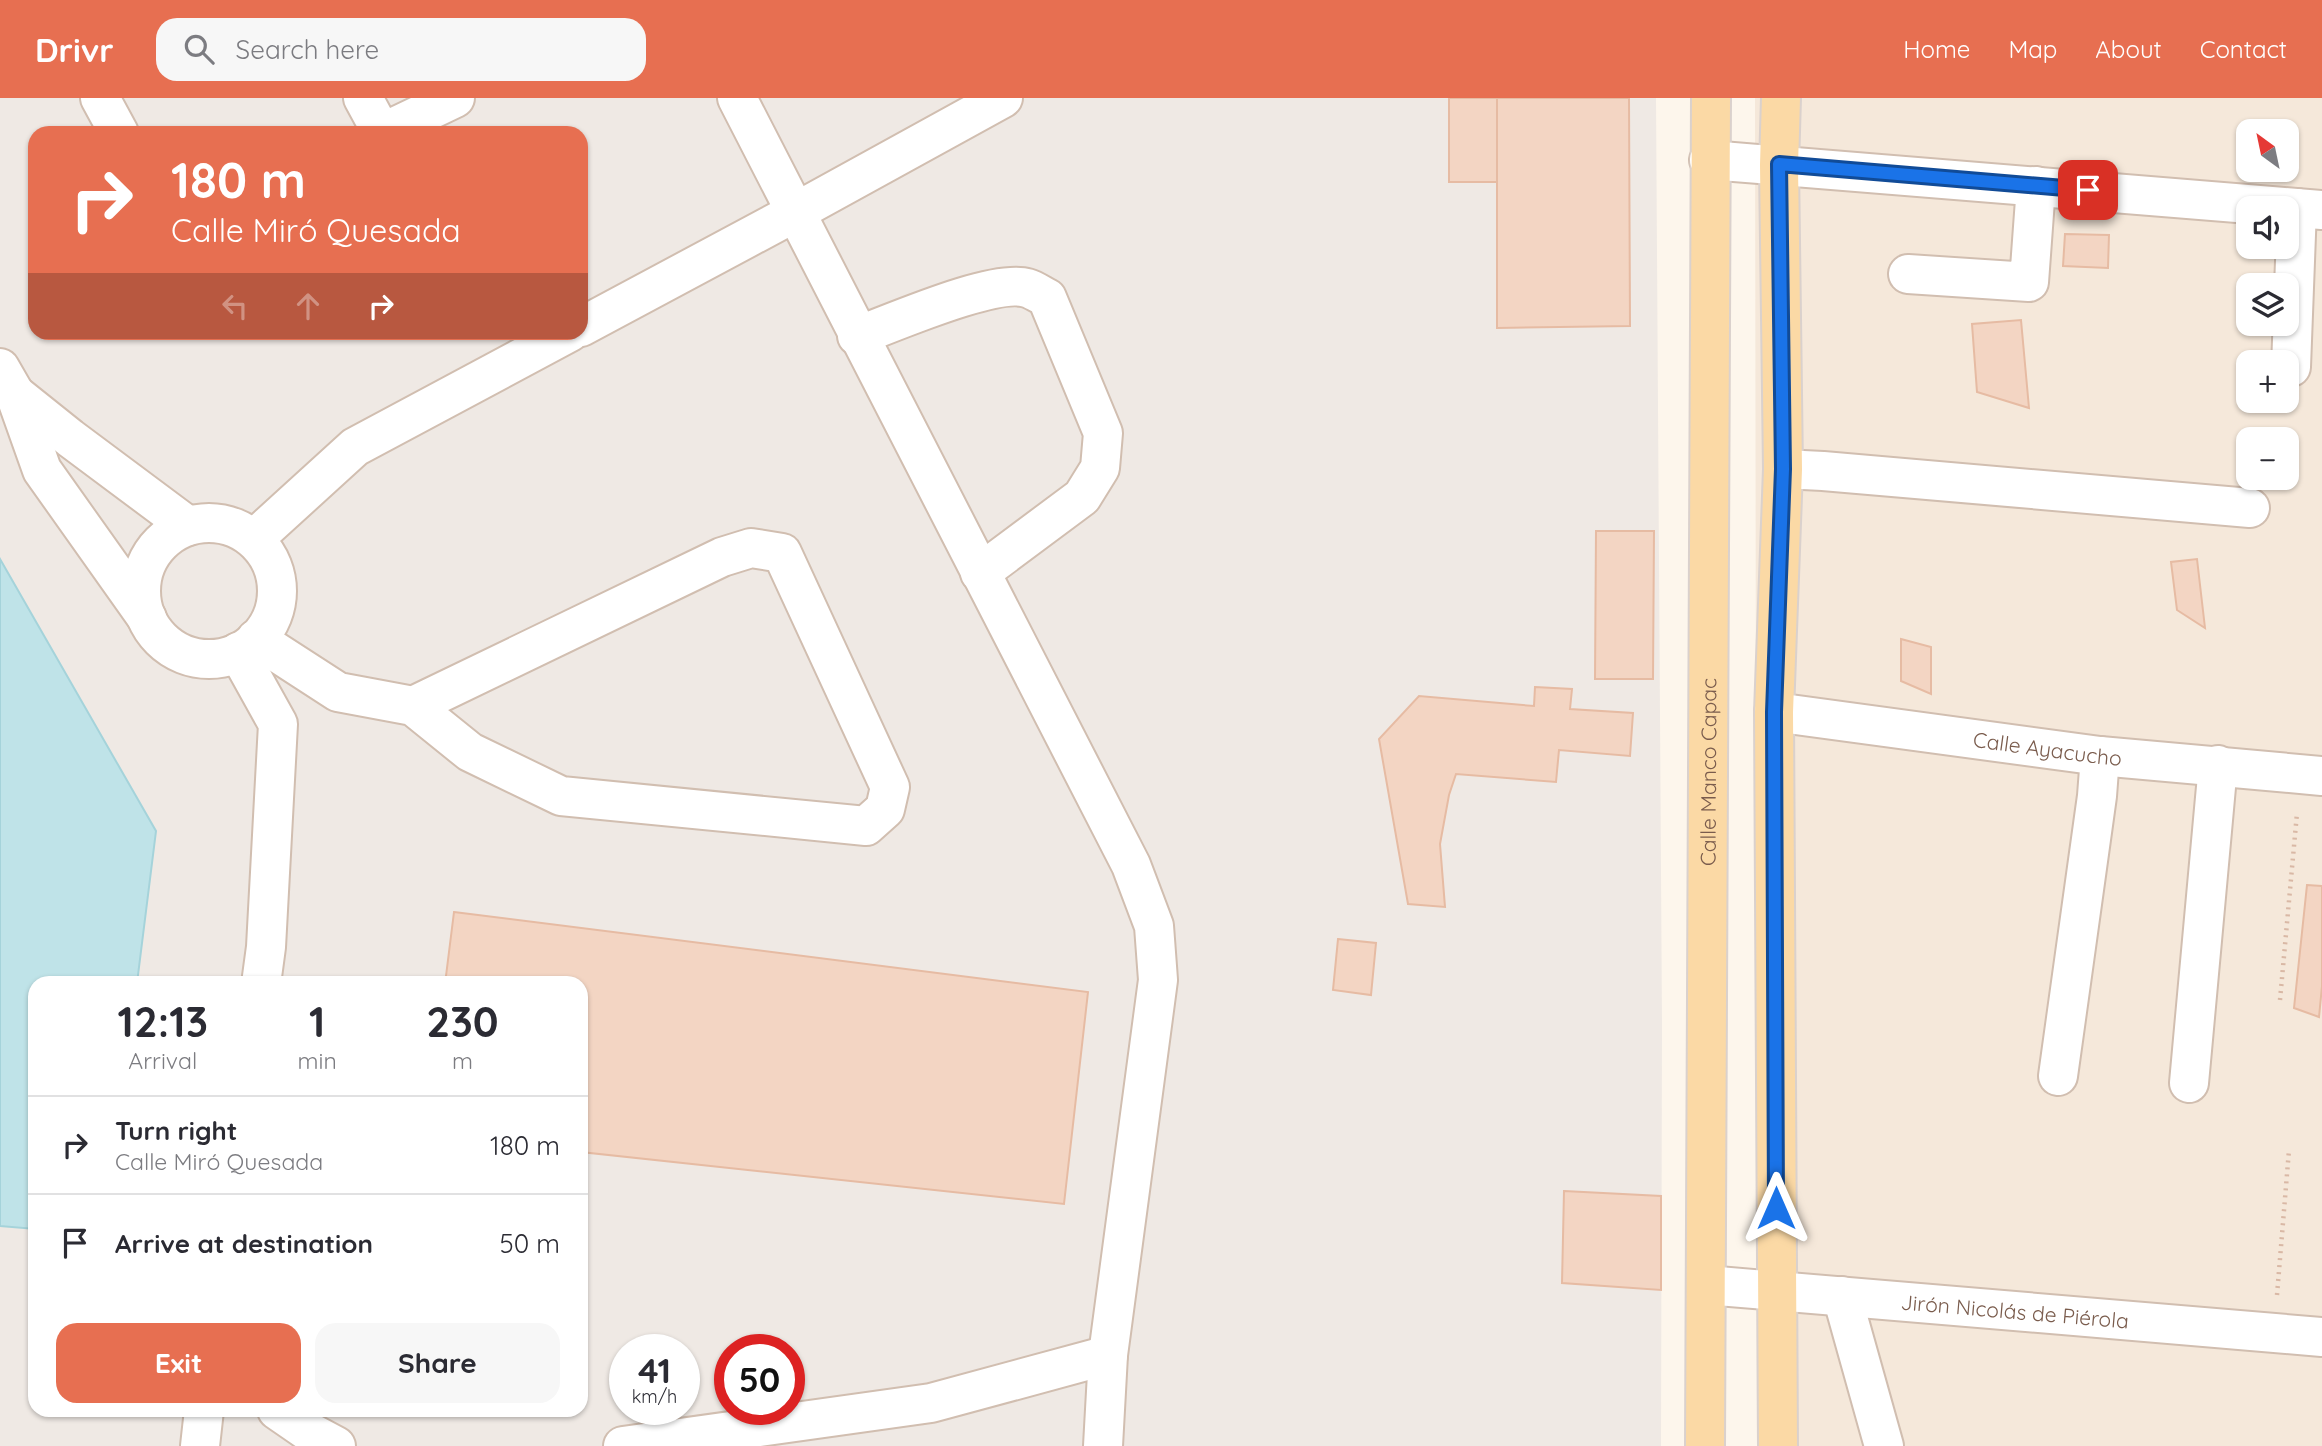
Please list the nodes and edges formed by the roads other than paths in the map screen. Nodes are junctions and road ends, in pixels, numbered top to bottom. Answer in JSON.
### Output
{"nodes":[{"id":1,"x":100,"y":98,"type":"edge"},
{"id":2,"x":363,"y":98,"type":"edge"},
{"id":3,"x":455,"y":98,"type":"edge"},
{"id":4,"x":737,"y":98,"type":"edge"},
{"id":5,"x":1003,"y":98,"type":"edge"},
{"id":6,"x":1711,"y":98,"type":"edge"},
{"id":7,"x":1781,"y":98,"type":"edge"},
{"id":8,"x":115,"y":126,"type":"edge"},
{"id":9,"x":378,"y":126,"type":"edge"},
{"id":10,"x":397,"y":126,"type":"edge"},
{"id":11,"x":1709,"y":160,"type":"junction"},
{"id":12,"x":1779,"y":164,"type":"junction"},
{"id":13,"x":2036,"y":186,"type":"junction"},
{"id":14,"x":2309,"y":209,"type":"edge"},
{"id":15,"x":794,"y":213,"type":"junction"},
{"id":16,"x":1908,"y":274,"type":"dead end"},
{"id":17,"x":588,"y":323,"type":"edge"},
{"id":18,"x":857,"y":336,"type":"junction"},
{"id":19,"x":555,"y":340,"type":"edge"},
{"id":20,"x":2293,"y":350,"type":"edge"},
{"id":21,"x":5,"y":388,"type":"edge"},
{"id":22,"x":1783,"y":469,"type":"junction"},
{"id":23,"x":2250,"y":508,"type":"dead end"},
{"id":24,"x":188,"y":526,"type":"junction"},
{"id":25,"x":254,"y":539,"type":"junction"},
{"id":26,"x":980,"y":573,"type":"junction"},
{"id":27,"x":146,"y":618,"type":"junction"},
{"id":28,"x":247,"y":646,"type":"junction"},
{"id":29,"x":413,"y":706,"type":"junction"},
{"id":30,"x":1774,"y":712,"type":"junction"},
{"id":31,"x":2100,"y":755,"type":"junction"},
{"id":32,"x":2218,"y":765,"type":"junction"},
{"id":33,"x":2311,"y":775,"type":"edge"},
{"id":34,"x":262,"y":976,"type":"edge"},
{"id":35,"x":2058,"y":1076,"type":"dead end"},
{"id":36,"x":2189,"y":1083,"type":"dead end"},
{"id":37,"x":1706,"y":1285,"type":"junction"},
{"id":38,"x":1777,"y":1291,"type":"junction"},
{"id":39,"x":1842,"y":1296,"type":"junction"},
{"id":40,"x":2322,"y":1337,"type":"edge"},
{"id":41,"x":1108,"y":1355,"type":"junction"},
{"id":42,"x":203,"y":1417,"type":"edge"},
{"id":43,"x":287,"y":1417,"type":"edge"},
{"id":44,"x":200,"y":1446,"type":"edge"},
{"id":45,"x":336,"y":1446,"type":"edge"},
{"id":46,"x":623,"y":1446,"type":"edge"},
{"id":47,"x":1103,"y":1446,"type":"edge"},
{"id":48,"x":1705,"y":1446,"type":"edge"},
{"id":49,"x":1778,"y":1446,"type":"edge"},
{"id":50,"x":1884,"y":1446,"type":"edge"}],
"edges":[{"from":1,"to":8,"type":"street"},
{"from":2,"to":9,"type":"street"},
{"from":3,"to":10,"type":"street"},
{"from":4,"to":15,"type":"street"},
{"from":5,"to":15,"type":"street"},
{"from":6,"to":11,"type":"main road","name":"Calle Manco Capac"},
{"from":7,"to":12,"type":"main road"},
{"from":11,"to":12,"type":"street"},
{"from":11,"to":37,"type":"main road","name":"Calle Manco Capac"},
{"from":12,"to":13,"type":"street"},
{"from":12,"to":22,"type":"main road"},
{"from":13,"to":14,"type":"street"},
{"from":13,"to":16,"type":"street"},
{"from":14,"to":20,"type":"street"},
{"from":15,"to":17,"type":"street"},
{"from":15,"to":18,"type":"street"},
{"from":18,"to":26,"type":"street"},
{"from":18,"to":26,"type":"street"},
{"from":19,"to":25,"type":"street"},
{"from":21,"to":24,"type":"street"},
{"from":21,"to":27,"type":"street"},
{"from":22,"to":23,"type":"street"},
{"from":22,"to":30,"type":"main road"},
{"from":24,"to":25,"type":"street"},
{"from":24,"to":27,"type":"street"},
{"from":25,"to":28,"type":"street"},
{"from":26,"to":41,"type":"street"},
{"from":27,"to":28,"type":"street"},
{"from":28,"to":29,"type":"street"},
{"from":28,"to":34,"type":"street"},
{"from":29,"to":29,"type":"street"},
{"from":30,"to":31,"type":"street","name":"Calle Ayacucho"},
{"from":30,"to":38,"type":"main road"},
{"from":31,"to":32,"type":"street","name":"Calle Ayacucho"},
{"from":31,"to":35,"type":"street"},
{"from":32,"to":33,"type":"street","name":"Calle Ayacucho"},
{"from":32,"to":36,"type":"street"},
{"from":37,"to":38,"type":"street","name":"Jirón Nicolás de Piérola"},
{"from":37,"to":48,"type":"main road","name":"Calle Manco Capac"},
{"from":38,"to":39,"type":"street","name":"Jirón Nicolás de Piérola"},
{"from":38,"to":49,"type":"main road"},
{"from":39,"to":40,"type":"street","name":"Jirón Nicolás de Piérola"},
{"from":39,"to":50,"type":"street"},
{"from":41,"to":46,"type":"street"},
{"from":41,"to":47,"type":"street"},
{"from":42,"to":44,"type":"street"},
{"from":43,"to":45,"type":"street"}]}
